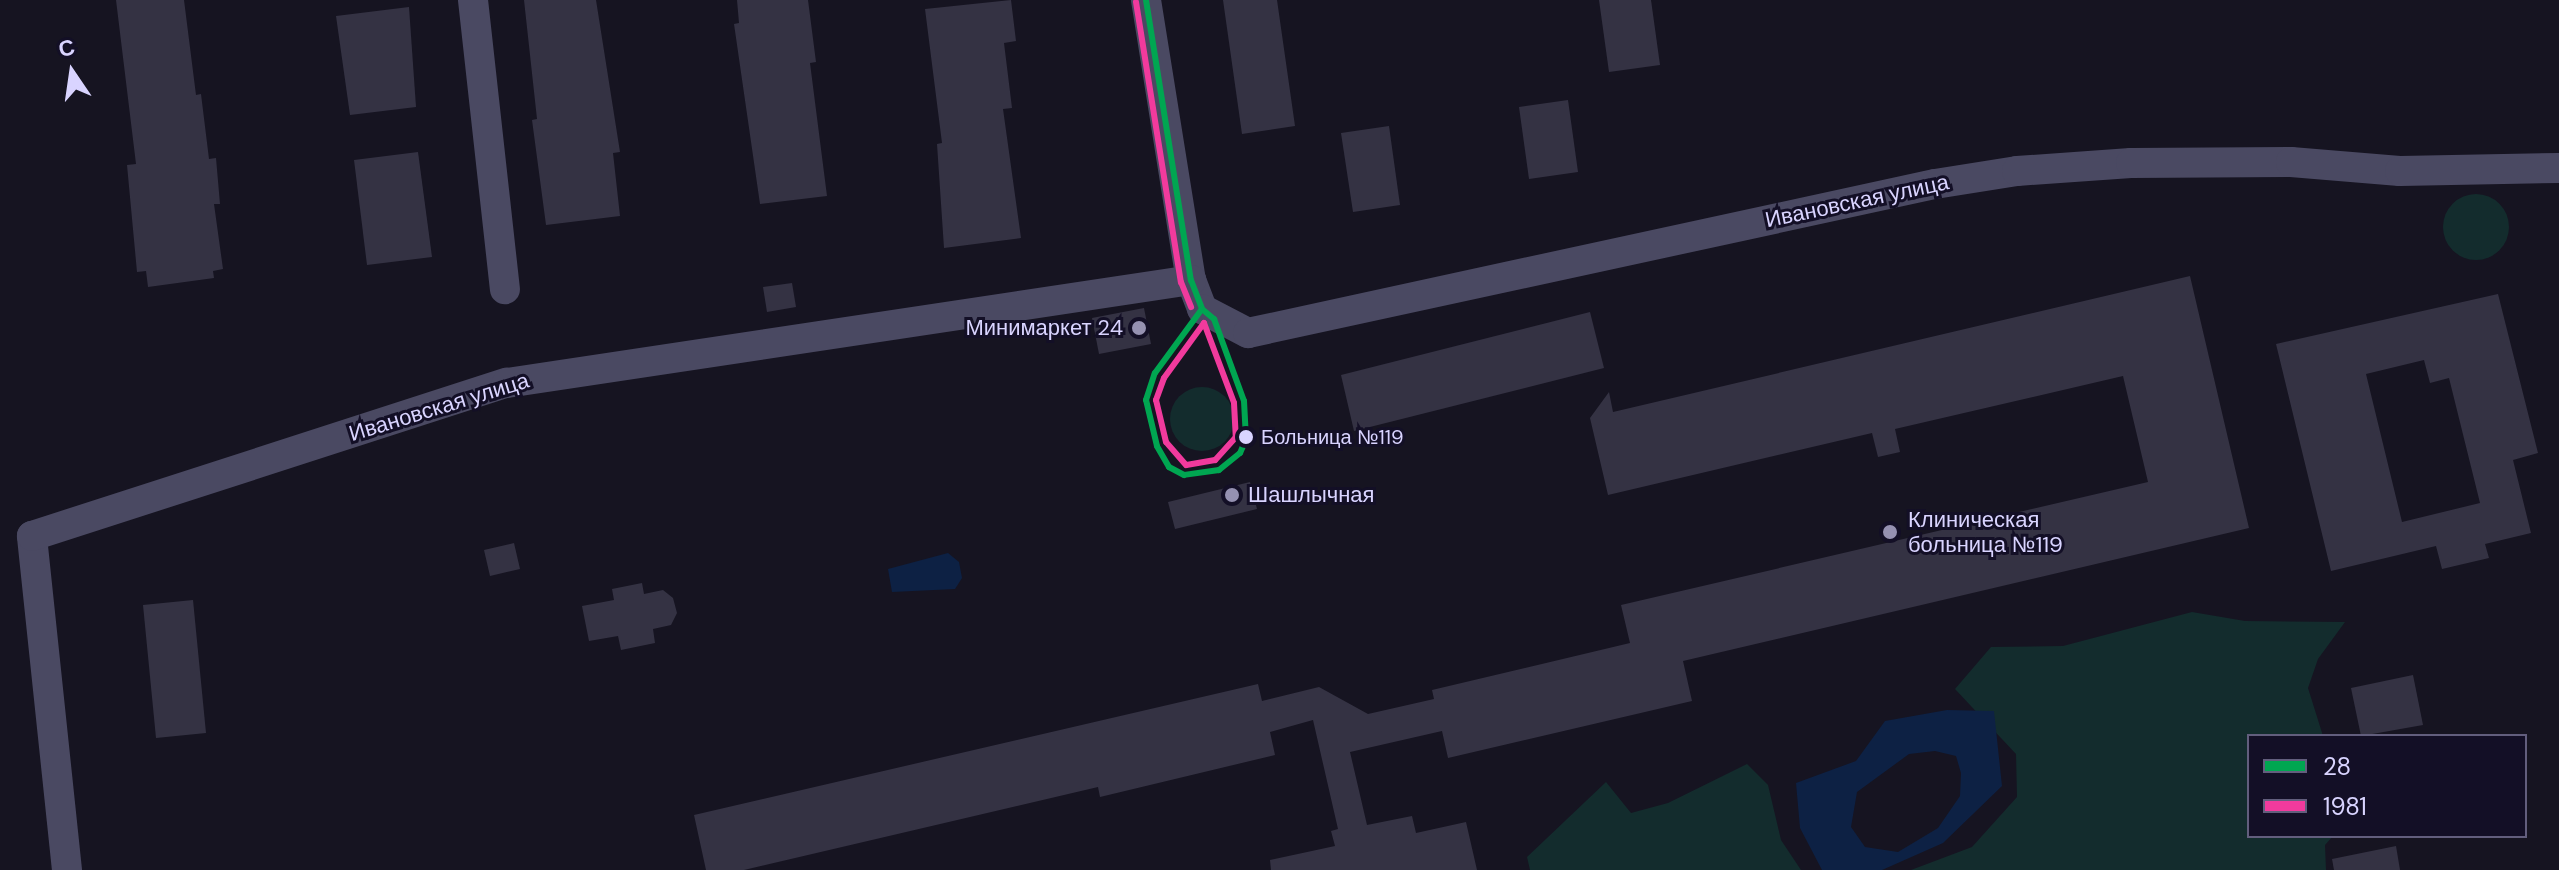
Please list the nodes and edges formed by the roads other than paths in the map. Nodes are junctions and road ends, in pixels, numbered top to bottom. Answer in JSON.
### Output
{"nodes":[{"id":1,"x":473,"y":0,"type":"edge"},
{"id":2,"x":1146,"y":0,"type":"edge"},
{"id":3,"x":2559,"y":168,"type":"edge"},
{"id":4,"x":1191,"y":280,"type":"junction"},
{"id":5,"x":505,"y":289,"type":"dead end"},
{"id":6,"x":67,"y":870,"type":"edge"}],
"edges":[{"from":1,"to":5,"type":"street"},
{"from":2,"to":4,"type":"street","name":"Ивановская улица"},
{"from":3,"to":4,"type":"street","name":"Ивановская улица"},
{"from":4,"to":6,"type":"street","name":"Ивановская улица"}]}
